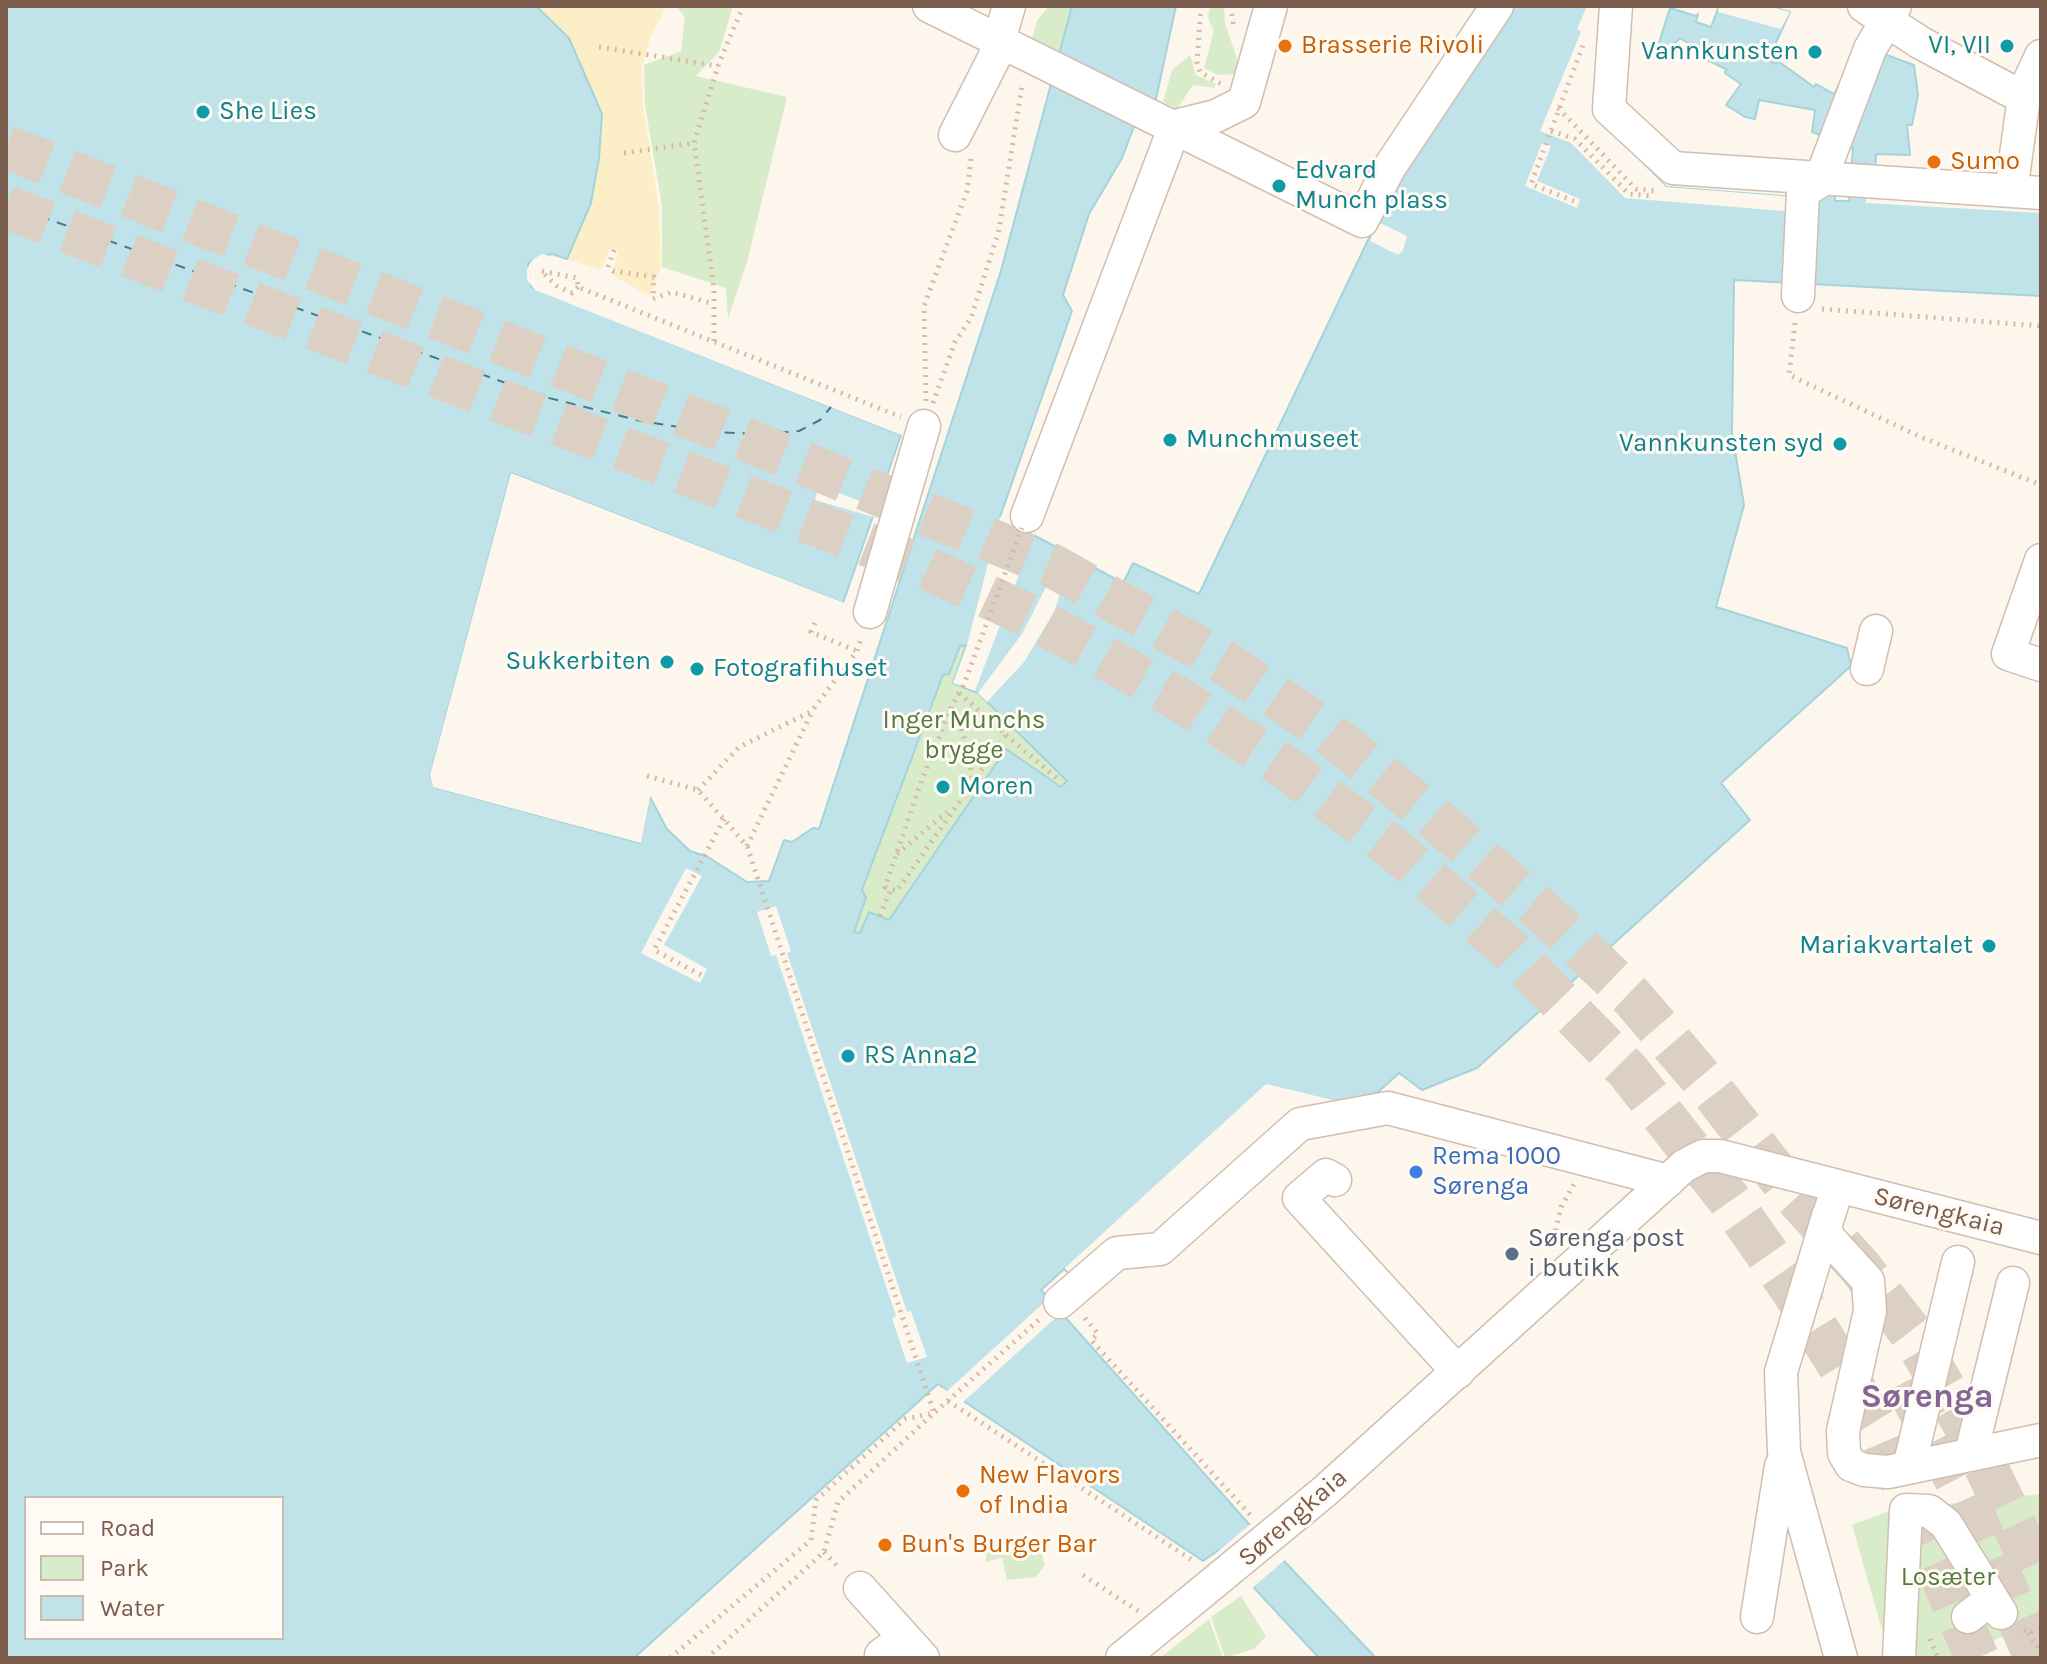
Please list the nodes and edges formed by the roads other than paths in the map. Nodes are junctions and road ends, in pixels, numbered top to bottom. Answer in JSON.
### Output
{"nodes":[{"id":1,"x":929,"y":6,"type":"edge"},
{"id":2,"x":1009,"y":6,"type":"edge"},
{"id":3,"x":1271,"y":6,"type":"edge"},
{"id":4,"x":1616,"y":6,"type":"edge"},
{"id":5,"x":1494,"y":7,"type":"edge"},
{"id":6,"x":1882,"y":11,"type":"edge"},
{"id":7,"x":1011,"y":46,"type":"junction"},
{"id":8,"x":2041,"y":56,"type":"edge"},
{"id":9,"x":2022,"y":97,"type":"junction"},
{"id":10,"x":1175,"y":126,"type":"junction"},
{"id":11,"x":965,"y":143,"type":"road end"},
{"id":12,"x":2030,"y":157,"type":"edge"},
{"id":13,"x":1835,"y":186,"type":"junction"},
{"id":14,"x":2026,"y":192,"type":"edge"},
{"id":15,"x":1798,"y":299,"type":"road end"},
{"id":16,"x":924,"y":426,"type":"road end"},
{"id":17,"x":1025,"y":522,"type":"road end"},
{"id":18,"x":2041,"y":560,"type":"edge"},
{"id":19,"x":870,"y":612,"type":"road end"},
{"id":20,"x":1876,"y":631,"type":"dead end"},
{"id":21,"x":2041,"y":665,"type":"edge"},
{"id":22,"x":1867,"y":669,"type":"dead end"},
{"id":23,"x":1335,"y":1180,"type":"dead end"},
{"id":24,"x":1668,"y":1181,"type":"junction"},
{"id":25,"x":1836,"y":1185,"type":"junction"},
{"id":26,"x":1826,"y":1224,"type":"junction"},
{"id":27,"x":2041,"y":1238,"type":"edge"},
{"id":28,"x":1958,"y":1262,"type":"dead end"},
{"id":29,"x":2013,"y":1283,"type":"dead end"},
{"id":30,"x":1063,"y":1299,"type":"road end"},
{"id":31,"x":1458,"y":1372,"type":"junction"},
{"id":32,"x":2041,"y":1440,"type":"edge"},
{"id":33,"x":1784,"y":1452,"type":"junction"},
{"id":34,"x":1971,"y":1453,"type":"junction"},
{"id":35,"x":1909,"y":1467,"type":"junction"},
{"id":36,"x":860,"y":1588,"type":"dead end"},
{"id":37,"x":1987,"y":1610,"type":"dead end"},
{"id":38,"x":1757,"y":1617,"type":"dead end"},
{"id":39,"x":903,"y":1650,"type":"edge"},
{"id":40,"x":1122,"y":1658,"type":"edge"},
{"id":41,"x":1841,"y":1658,"type":"edge"},
{"id":42,"x":1899,"y":1658,"type":"edge"}],
"edges":[{"from":1,"to":7,"type":"street"},
{"from":2,"to":7,"type":"street"},
{"from":3,"to":10,"type":"street"},
{"from":4,"to":13,"type":"street"},
{"from":5,"to":10,"type":"street"},
{"from":6,"to":9,"type":"street"},
{"from":6,"to":13,"type":"street"},
{"from":7,"to":10,"type":"street"},
{"from":7,"to":11,"type":"street"},
{"from":8,"to":9,"type":"street"},
{"from":9,"to":12,"type":"street"},
{"from":10,"to":17,"type":"street"},
{"from":12,"to":14,"type":"street"},
{"from":13,"to":14,"type":"street"},
{"from":13,"to":15,"type":"street"},
{"from":16,"to":19,"type":"street"},
{"from":18,"to":21,"type":"street"},
{"from":20,"to":22,"type":"street"},
{"from":23,"to":31,"type":"street"},
{"from":24,"to":25,"type":"street","name":"Sørengkaia"},
{"from":24,"to":30,"type":"street"},
{"from":24,"to":31,"type":"street","name":"Sørengkaia"},
{"from":25,"to":26,"type":"street"},
{"from":25,"to":27,"type":"street","name":"Sørengkaia"},
{"from":26,"to":33,"type":"street"},
{"from":26,"to":35,"type":"street"},
{"from":28,"to":35,"type":"street"},
{"from":29,"to":34,"type":"street"},
{"from":31,"to":40,"type":"street","name":"Sørengkaia"},
{"from":32,"to":34,"type":"street"},
{"from":33,"to":38,"type":"street"},
{"from":33,"to":41,"type":"street"},
{"from":34,"to":35,"type":"street"},
{"from":36,"to":39,"type":"street"},
{"from":37,"to":42,"type":"street"}]}
